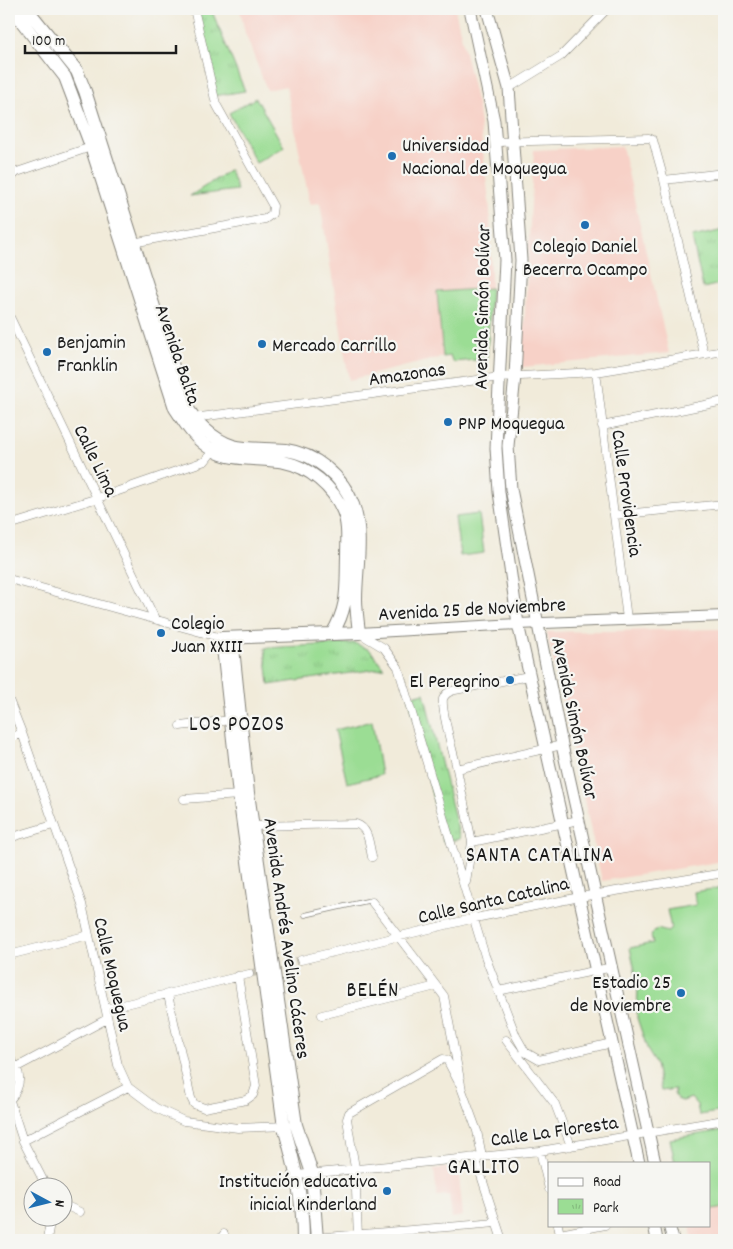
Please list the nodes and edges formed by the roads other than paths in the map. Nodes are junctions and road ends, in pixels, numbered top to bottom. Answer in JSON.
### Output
{"nodes":[{"id":1,"x":12,"y":9,"type":"edge"},
{"id":2,"x":27,"y":9,"type":"edge"},
{"id":3,"x":194,"y":9,"type":"edge"},
{"id":4,"x":470,"y":9,"type":"edge"},
{"id":5,"x":487,"y":9,"type":"edge"},
{"id":6,"x":607,"y":9,"type":"edge"},
{"id":7,"x":509,"y":88,"type":"junction"},
{"id":8,"x":513,"y":141,"type":"junction"},
{"id":9,"x":496,"y":142,"type":"junction"},
{"id":10,"x":97,"y":145,"type":"junction"},
{"id":11,"x":724,"y":172,"type":"edge"},
{"id":12,"x":9,"y":178,"type":"edge"},
{"id":13,"x":664,"y":180,"type":"junction"},
{"id":14,"x":129,"y":244,"type":"junction"},
{"id":15,"x":505,"y":260,"type":"junction"},
{"id":16,"x":521,"y":260,"type":"junction"},
{"id":17,"x":9,"y":315,"type":"edge"},
{"id":18,"x":17,"y":331,"type":"junction"},
{"id":19,"x":9,"y":336,"type":"edge"},
{"id":20,"x":724,"y":351,"type":"edge"},
{"id":21,"x":704,"y":354,"type":"junction"},
{"id":22,"x":596,"y":372,"type":"junction"},
{"id":23,"x":515,"y":376,"type":"junction"},
{"id":24,"x":500,"y":377,"type":"junction"},
{"id":25,"x":724,"y":401,"type":"edge"},
{"id":26,"x":188,"y":420,"type":"junction"},
{"id":27,"x":602,"y":426,"type":"junction"},
{"id":28,"x":217,"y":446,"type":"junction"},
{"id":29,"x":98,"y":498,"type":"junction"},
{"id":30,"x":724,"y":504,"type":"edge"},
{"id":31,"x":615,"y":515,"type":"junction"},
{"id":32,"x":9,"y":525,"type":"edge"},
{"id":33,"x":9,"y":579,"type":"edge"},
{"id":34,"x":724,"y":616,"type":"edge"},
{"id":35,"x":155,"y":619,"type":"junction"},
{"id":36,"x":627,"y":619,"type":"junction"},
{"id":37,"x":518,"y":624,"type":"junction"},
{"id":38,"x":536,"y":624,"type":"junction"},
{"id":39,"x":359,"y":633,"type":"junction"},
{"id":40,"x":332,"y":634,"type":"junction"},
{"id":41,"x":227,"y":638,"type":"junction"},
{"id":42,"x":529,"y":676,"type":"junction"},
{"id":43,"x":9,"y":700,"type":"edge"},
{"id":44,"x":231,"y":720,"type":"junction"},
{"id":45,"x":180,"y":726,"type":"dead end"},
{"id":46,"x":22,"y":733,"type":"junction"},
{"id":47,"x":9,"y":739,"type":"edge"},
{"id":48,"x":562,"y":745,"type":"junction"},
{"id":49,"x":546,"y":749,"type":"junction"},
{"id":50,"x":457,"y":769,"type":"junction"},
{"id":51,"x":239,"y":796,"type":"junction"},
{"id":52,"x":184,"y":799,"type":"dead end"},
{"id":53,"x":579,"y":820,"type":"junction"},
{"id":54,"x":562,"y":823,"type":"junction"},
{"id":55,"x":53,"y":824,"type":"junction"},
{"id":56,"x":248,"y":826,"type":"junction"},
{"id":57,"x":9,"y":838,"type":"edge"},
{"id":58,"x":472,"y":842,"type":"junction"},
{"id":59,"x":372,"y":857,"type":"dead end"},
{"id":60,"x":724,"y":873,"type":"edge"},
{"id":61,"x":465,"y":886,"type":"junction"},
{"id":62,"x":597,"y":894,"type":"junction"},
{"id":63,"x":580,"y":897,"type":"junction"},
{"id":64,"x":372,"y":902,"type":"joint"},
{"id":65,"x":305,"y":915,"type":"dead end"},
{"id":66,"x":475,"y":918,"type":"junction"},
{"id":67,"x":89,"y":935,"type":"junction"},
{"id":68,"x":397,"y":938,"type":"junction"},
{"id":69,"x":9,"y":955,"type":"edge"},
{"id":70,"x":301,"y":960,"type":"tunnel mouth"},
{"id":71,"x":613,"y":967,"type":"junction"},
{"id":72,"x":596,"y":970,"type":"junction"},
{"id":73,"x":249,"y":974,"type":"tunnel mouth"},
{"id":74,"x":238,"y":976,"type":"junction"},
{"id":75,"x":436,"y":986,"type":"junction"},
{"id":76,"x":498,"y":991,"type":"junction"},
{"id":77,"x":168,"y":995,"type":"junction"},
{"id":78,"x":106,"y":1009,"type":"junction"},
{"id":79,"x":322,"y":1014,"type":"dead end"},
{"id":80,"x":107,"y":1019,"type":"junction"},
{"id":81,"x":625,"y":1024,"type":"junction"},
{"id":82,"x":608,"y":1028,"type":"junction"},
{"id":83,"x":506,"y":1040,"type":"dead end"},
{"id":84,"x":612,"y":1043,"type":"junction"},
{"id":85,"x":9,"y":1058,"type":"edge"},
{"id":86,"x":17,"y":1067,"type":"junction"},
{"id":87,"x":128,"y":1088,"type":"junction"},
{"id":88,"x":462,"y":1090,"type":"junction"},
{"id":89,"x":9,"y":1101,"type":"edge"},
{"id":90,"x":724,"y":1120,"type":"edge"},
{"id":91,"x":290,"y":1126,"type":"junction"},
{"id":92,"x":648,"y":1132,"type":"junction"},
{"id":93,"x":632,"y":1135,"type":"junction"},
{"id":94,"x":23,"y":1141,"type":"junction"},
{"id":95,"x":572,"y":1146,"type":"junction"},
{"id":96,"x":540,"y":1151,"type":"junction"},
{"id":97,"x":479,"y":1157,"type":"junction"},
{"id":98,"x":639,"y":1162,"type":"edge"},
{"id":99,"x":655,"y":1162,"type":"edge"},
{"id":100,"x":355,"y":1168,"type":"junction"},
{"id":101,"x":312,"y":1173,"type":"junction"},
{"id":102,"x":298,"y":1174,"type":"junction"},
{"id":103,"x":41,"y":1176,"type":"edge"},
{"id":104,"x":548,"y":1185,"type":"edge"},
{"id":105,"x":72,"y":1208,"type":"edge"},
{"id":106,"x":80,"y":1212,"type":"dead end"},
{"id":107,"x":496,"y":1223,"type":"junction"},
{"id":108,"x":49,"y":1226,"type":"edge"},
{"id":109,"x":601,"y":1226,"type":"edge"},
{"id":110,"x":654,"y":1226,"type":"edge"},
{"id":111,"x":669,"y":1226,"type":"edge"},
{"id":112,"x":358,"y":1236,"type":"junction"},
{"id":113,"x":402,"y":1236,"type":"edge"},
{"id":114,"x":561,"y":1237,"type":"edge"},
{"id":115,"x":303,"y":1239,"type":"edge"},
{"id":116,"x":317,"y":1239,"type":"edge"},
{"id":117,"x":47,"y":1240,"type":"edge"},
{"id":118,"x":502,"y":1240,"type":"edge"},
{"id":119,"x":657,"y":1240,"type":"edge"},
{"id":120,"x":673,"y":1240,"type":"edge"}],
"edges":[{"from":1,"to":10,"type":"main road","name":"Avenida Balta"},
{"from":2,"to":10,"type":"main road","name":"Avenida Balta"},
{"from":3,"to":14,"type":"street"},
{"from":4,"to":9,"type":"main road","name":"Avenida Simón Bolívar"},
{"from":5,"to":7,"type":"main road","name":"Avenida Simón Bolívar"},
{"from":6,"to":7,"type":"street"},
{"from":7,"to":8,"type":"main road","name":"Avenida Simón Bolívar"},
{"from":8,"to":9,"type":"street"},
{"from":8,"to":13,"type":"street"},
{"from":8,"to":16,"type":"main road","name":"Avenida Simón Bolívar"},
{"from":9,"to":15,"type":"main road","name":"Avenida Simón Bolívar"},
{"from":10,"to":12,"type":"street"},
{"from":10,"to":14,"type":"main road","name":"Avenida Balta"},
{"from":11,"to":13,"type":"street"},
{"from":13,"to":21,"type":"street"},
{"from":14,"to":26,"type":"main road","name":"Avenida Balta"},
{"from":15,"to":16,"type":"main road"},
{"from":15,"to":24,"type":"main road","name":"Avenida Simón Bolívar"},
{"from":16,"to":23,"type":"main road","name":"Avenida Simón Bolívar"},
{"from":17,"to":18,"type":"street","name":"Calle Lima"},
{"from":18,"to":19,"type":"street"},
{"from":18,"to":29,"type":"street","name":"Calle Lima"},
{"from":20,"to":21,"type":"street","name":"Amazonas"},
{"from":21,"to":22,"type":"street","name":"Amazonas"},
{"from":22,"to":23,"type":"street","name":"Amazonas"},
{"from":22,"to":27,"type":"street","name":"Calle Providencia"},
{"from":23,"to":24,"type":"street","name":"Amazonas"},
{"from":23,"to":38,"type":"main road","name":"Avenida Simón Bolívar"},
{"from":24,"to":26,"type":"street","name":"Amazonas"},
{"from":24,"to":37,"type":"main road","name":"Avenida Simón Bolívar"},
{"from":25,"to":27,"type":"street"},
{"from":26,"to":28,"type":"main road","name":"Avenida Balta"},
{"from":27,"to":31,"type":"street","name":"Calle Providencia"},
{"from":28,"to":29,"type":"street"},
{"from":28,"to":39,"type":"main road","name":"Avenida Balta"},
{"from":28,"to":40,"type":"main road","name":"Avenida Balta"},
{"from":29,"to":32,"type":"street"},
{"from":29,"to":35,"type":"street","name":"Calle Lima"},
{"from":30,"to":31,"type":"street"},
{"from":31,"to":36,"type":"street","name":"Calle Providencia"},
{"from":33,"to":35,"type":"street"},
{"from":34,"to":36,"type":"street","name":"Avenida 25 de Noviembre"},
{"from":35,"to":41,"type":"street"},
{"from":36,"to":38,"type":"street","name":"Avenida 25 de Noviembre"},
{"from":37,"to":38,"type":"street","name":"Avenida 25 de Noviembre"},
{"from":37,"to":39,"type":"street","name":"Avenida 25 de Noviembre"},
{"from":37,"to":42,"type":"main road","name":"Avenida Simón Bolívar"},
{"from":38,"to":48,"type":"main road","name":"Avenida Simón Bolívar"},
{"from":39,"to":40,"type":"main road","name":"Avenida 25 de Noviembre"},
{"from":39,"to":61,"type":"street"},
{"from":40,"to":41,"type":"main road","name":"Avenida 25 de Noviembre"},
{"from":41,"to":44,"type":"main road","name":"Avenida Andrés Avelino Cáceres"},
{"from":41,"to":56,"type":"main road","name":"Avenida Andrés Avelino Cáceres"},
{"from":42,"to":49,"type":"main road","name":"Avenida Simón Bolívar"},
{"from":42,"to":50,"type":"street"},
{"from":43,"to":46,"type":"street","name":"Calle Moquegua"},
{"from":44,"to":45,"type":"street"},
{"from":44,"to":51,"type":"main road","name":"Avenida Andrés Avelino Cáceres"},
{"from":46,"to":47,"type":"street"},
{"from":46,"to":55,"type":"street","name":"Calle Moquegua"},
{"from":48,"to":49,"type":"street"},
{"from":48,"to":53,"type":"main road","name":"Avenida Simón Bolívar"},
{"from":49,"to":50,"type":"street"},
{"from":49,"to":54,"type":"main road","name":"Avenida Simón Bolívar"},
{"from":50,"to":58,"type":"street"},
{"from":51,"to":52,"type":"street"},
{"from":51,"to":56,"type":"main road","name":"Avenida Andrés Avelino Cáceres"},
{"from":53,"to":54,"type":"street"},
{"from":53,"to":62,"type":"main road","name":"Avenida Simón Bolívar"},
{"from":54,"to":58,"type":"street"},
{"from":54,"to":63,"type":"main road","name":"Avenida Simón Bolívar"},
{"from":55,"to":57,"type":"street"},
{"from":55,"to":67,"type":"street","name":"Calle Moquegua"},
{"from":56,"to":59,"type":"street"},
{"from":56,"to":91,"type":"main road","name":"Avenida Andrés Avelino Cáceres"},
{"from":58,"to":61,"type":"street"},
{"from":60,"to":62,"type":"street","name":"Calle Santa Catalina"},
{"from":61,"to":66,"type":"street"},
{"from":62,"to":63,"type":"street","name":"Calle Santa Catalina"},
{"from":62,"to":71,"type":"main road","name":"Avenida Simón Bolívar"},
{"from":63,"to":66,"type":"street","name":"Calle Santa Catalina"},
{"from":63,"to":72,"type":"main road","name":"Avenida Simón Bolívar"},
{"from":64,"to":65,"type":"lane"},
{"from":64,"to":68,"type":"street"},
{"from":66,"to":68,"type":"street","name":"Calle Santa Catalina"},
{"from":66,"to":76,"type":"street"},
{"from":67,"to":69,"type":"street"},
{"from":67,"to":78,"type":"street","name":"Calle Moquegua"},
{"from":68,"to":70,"type":"street","name":"Calle Santa Catalina"},
{"from":68,"to":75,"type":"street"},
{"from":71,"to":72,"type":"street"},
{"from":71,"to":81,"type":"main road","name":"Avenida Simón Bolívar"},
{"from":72,"to":76,"type":"street"},
{"from":72,"to":82,"type":"main road","name":"Avenida Simón Bolívar"},
{"from":73,"to":74,"type":"street"},
{"from":74,"to":77,"type":"street"},
{"from":74,"to":77,"type":"street"},
{"from":75,"to":79,"type":"street"},
{"from":75,"to":88,"type":"street"},
{"from":76,"to":84,"type":"street"},
{"from":77,"to":78,"type":"street"},
{"from":78,"to":80,"type":"street","name":"Calle Moquegua"},
{"from":80,"to":86,"type":"street"},
{"from":80,"to":87,"type":"street","name":"Calle Moquegua"},
{"from":81,"to":82,"type":"main road"},
{"from":81,"to":92,"type":"main road","name":"Avenida Simón Bolívar"},
{"from":82,"to":84,"type":"main road","name":"Avenida Simón Bolívar"},
{"from":83,"to":95,"type":"street"},
{"from":84,"to":93,"type":"main road","name":"Avenida Simón Bolívar"},
{"from":85,"to":86,"type":"street"},
{"from":86,"to":89,"type":"street"},
{"from":87,"to":91,"type":"street"},
{"from":87,"to":94,"type":"street"},
{"from":88,"to":97,"type":"street"},
{"from":88,"to":100,"type":"street"},
{"from":89,"to":94,"type":"street"},
{"from":90,"to":92,"type":"street","name":"Calle La Floresta"},
{"from":91,"to":101,"type":"main road","name":"Avenida Andrés Avelino Cáceres"},
{"from":91,"to":102,"type":"main road","name":"Avenida Andrés Avelino Cáceres"},
{"from":92,"to":93,"type":"street","name":"Calle La Floresta"},
{"from":92,"to":99,"type":"main road","name":"Avenida Simón Bolívar"},
{"from":93,"to":95,"type":"street","name":"Calle La Floresta"},
{"from":93,"to":98,"type":"main road","name":"Avenida Simón Bolívar"},
{"from":94,"to":103,"type":"street"},
{"from":95,"to":96,"type":"street","name":"Calle La Floresta"},
{"from":96,"to":97,"type":"street","name":"Calle La Floresta"},
{"from":96,"to":104,"type":"street"},
{"from":97,"to":100,"type":"street","name":"Calle La Floresta"},
{"from":97,"to":107,"type":"street"},
{"from":100,"to":101,"type":"street","name":"Calle La Floresta"},
{"from":100,"to":112,"type":"street"},
{"from":101,"to":102,"type":"street","name":"Calle La Floresta"},
{"from":101,"to":116,"type":"main road","name":"Avenida Andrés Avelino Cáceres"},
{"from":102,"to":115,"type":"main road","name":"Avenida Andrés Avelino Cáceres"},
{"from":105,"to":106,"type":"street"},
{"from":107,"to":113,"type":"street"},
{"from":107,"to":118,"type":"street"},
{"from":108,"to":117,"type":"street"},
{"from":109,"to":114,"type":"street"},
{"from":110,"to":119,"type":"main road"},
{"from":111,"to":120,"type":"main road"},
{"from":112,"to":113,"type":"street"},
{"from":112,"to":116,"type":"street"},
{"from":115,"to":116,"type":"street"}]}
